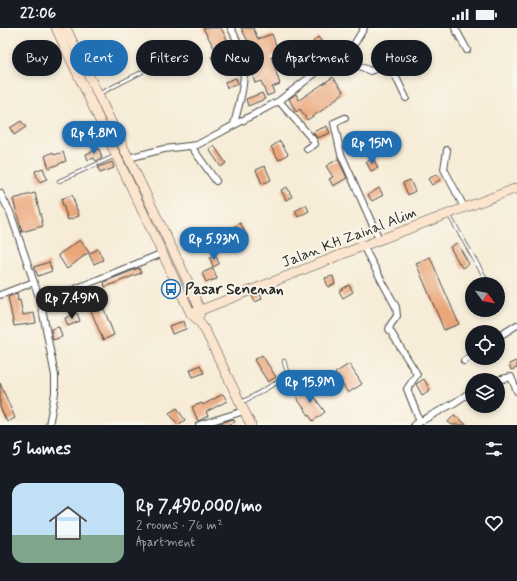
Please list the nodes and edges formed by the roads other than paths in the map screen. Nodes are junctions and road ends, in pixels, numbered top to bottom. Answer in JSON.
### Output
{"nodes":[{"id":1,"x":56,"y":28,"type":"edge"},
{"id":2,"x":66,"y":28,"type":"edge"},
{"id":3,"x":231,"y":28,"type":"edge"},
{"id":4,"x":364,"y":28,"type":"edge"},
{"id":5,"x":455,"y":28,"type":"edge"},
{"id":6,"x":357,"y":40,"type":"edge"},
{"id":7,"x":467,"y":50,"type":"dead end"},
{"id":8,"x":363,"y":68,"type":"edge"},
{"id":9,"x":136,"y":75,"type":"edge"},
{"id":10,"x":312,"y":76,"type":"edge"},
{"id":11,"x":97,"y":95,"type":"junction"},
{"id":12,"x":406,"y":98,"type":"dead end"},
{"id":13,"x":279,"y":101,"type":"junction"},
{"id":14,"x":345,"y":118,"type":"dead end"},
{"id":15,"x":234,"y":124,"type":"junction"},
{"id":16,"x":107,"y":125,"type":"junction"},
{"id":17,"x":191,"y":146,"type":"junction"},
{"id":18,"x":307,"y":149,"type":"dead end"},
{"id":19,"x":447,"y":150,"type":"dead end"},
{"id":20,"x":117,"y":155,"type":"junction"},
{"id":21,"x":128,"y":158,"type":"junction"},
{"id":22,"x":59,"y":181,"type":"dead end"},
{"id":23,"x":216,"y":181,"type":"dead end"},
{"id":24,"x":517,"y":188,"type":"edge"},
{"id":25,"x":0,"y":193,"type":"edge"},
{"id":26,"x":464,"y":208,"type":"junction"},
{"id":27,"x":449,"y":213,"type":"junction"},
{"id":28,"x":379,"y":240,"type":"junction"},
{"id":29,"x":363,"y":246,"type":"junction"},
{"id":30,"x":163,"y":253,"type":"junction"},
{"id":31,"x":486,"y":277,"type":"edge"},
{"id":32,"x":34,"y":282,"type":"junction"},
{"id":33,"x":0,"y":295,"type":"edge"},
{"id":34,"x":41,"y":303,"type":"junction"},
{"id":35,"x":200,"y":310,"type":"junction"},
{"id":36,"x":191,"y":314,"type":"junction"},
{"id":37,"x":199,"y":321,"type":"junction"},
{"id":38,"x":517,"y":325,"type":"edge"},
{"id":39,"x":505,"y":333,"type":"edge"},
{"id":40,"x":284,"y":362,"type":"dead end"},
{"id":41,"x":505,"y":378,"type":"edge"},
{"id":42,"x":517,"y":391,"type":"edge"},
{"id":43,"x":465,"y":396,"type":"edge"},
{"id":44,"x":242,"y":407,"type":"junction"},
{"id":45,"x":420,"y":422,"type":"junction"},
{"id":46,"x":49,"y":425,"type":"edge"},
{"id":47,"x":199,"y":425,"type":"edge"},
{"id":48,"x":251,"y":425,"type":"edge"},
{"id":49,"x":414,"y":425,"type":"edge"}],
"edges":[{"from":1,"to":16,"type":"main road"},
{"from":2,"to":11,"type":"main road"},
{"from":3,"to":15,"type":"street"},
{"from":4,"to":6,"type":"street"},
{"from":5,"to":7,"type":"street"},
{"from":8,"to":12,"type":"street"},
{"from":9,"to":11,"type":"lane"},
{"from":10,"to":13,"type":"street"},
{"from":11,"to":16,"type":"main road"},
{"from":13,"to":15,"type":"street"},
{"from":13,"to":18,"type":"street"},
{"from":14,"to":28,"type":"street"},
{"from":15,"to":17,"type":"street"},
{"from":16,"to":20,"type":"main road"},
{"from":16,"to":21,"type":"main road"},
{"from":17,"to":21,"type":"street"},
{"from":17,"to":23,"type":"street"},
{"from":19,"to":26,"type":"street"},
{"from":20,"to":22,"type":"lane"},
{"from":20,"to":30,"type":"main road"},
{"from":21,"to":35,"type":"main road"},
{"from":24,"to":26,"type":"main road","name":"Jalan KH Zainal Alim"},
{"from":25,"to":32,"type":"street"},
{"from":26,"to":27,"type":"main road","name":"Jalan KH Zainal Alim"},
{"from":27,"to":28,"type":"main road","name":"Jalan KH Zainal Alim"},
{"from":27,"to":31,"type":"lane"},
{"from":28,"to":29,"type":"main road","name":"Jalan KH Zainal Alim"},
{"from":29,"to":35,"type":"main road","name":"Jalan KH Zainal Alim"},
{"from":29,"to":45,"type":"street"},
{"from":30,"to":34,"type":"street"},
{"from":30,"to":36,"type":"main road"},
{"from":32,"to":33,"type":"street"},
{"from":32,"to":34,"type":"street"},
{"from":34,"to":46,"type":"street"},
{"from":35,"to":36,"type":"main road","name":"Jalan KH Zainal Alim"},
{"from":35,"to":37,"type":"main road"},
{"from":36,"to":37,"type":"main road"},
{"from":37,"to":44,"type":"main road"},
{"from":38,"to":39,"type":"street"},
{"from":40,"to":44,"type":"lane"},
{"from":41,"to":42,"type":"street"},
{"from":43,"to":45,"type":"street"},
{"from":44,"to":47,"type":"street"},
{"from":44,"to":48,"type":"main road"},
{"from":45,"to":49,"type":"street"}]}
